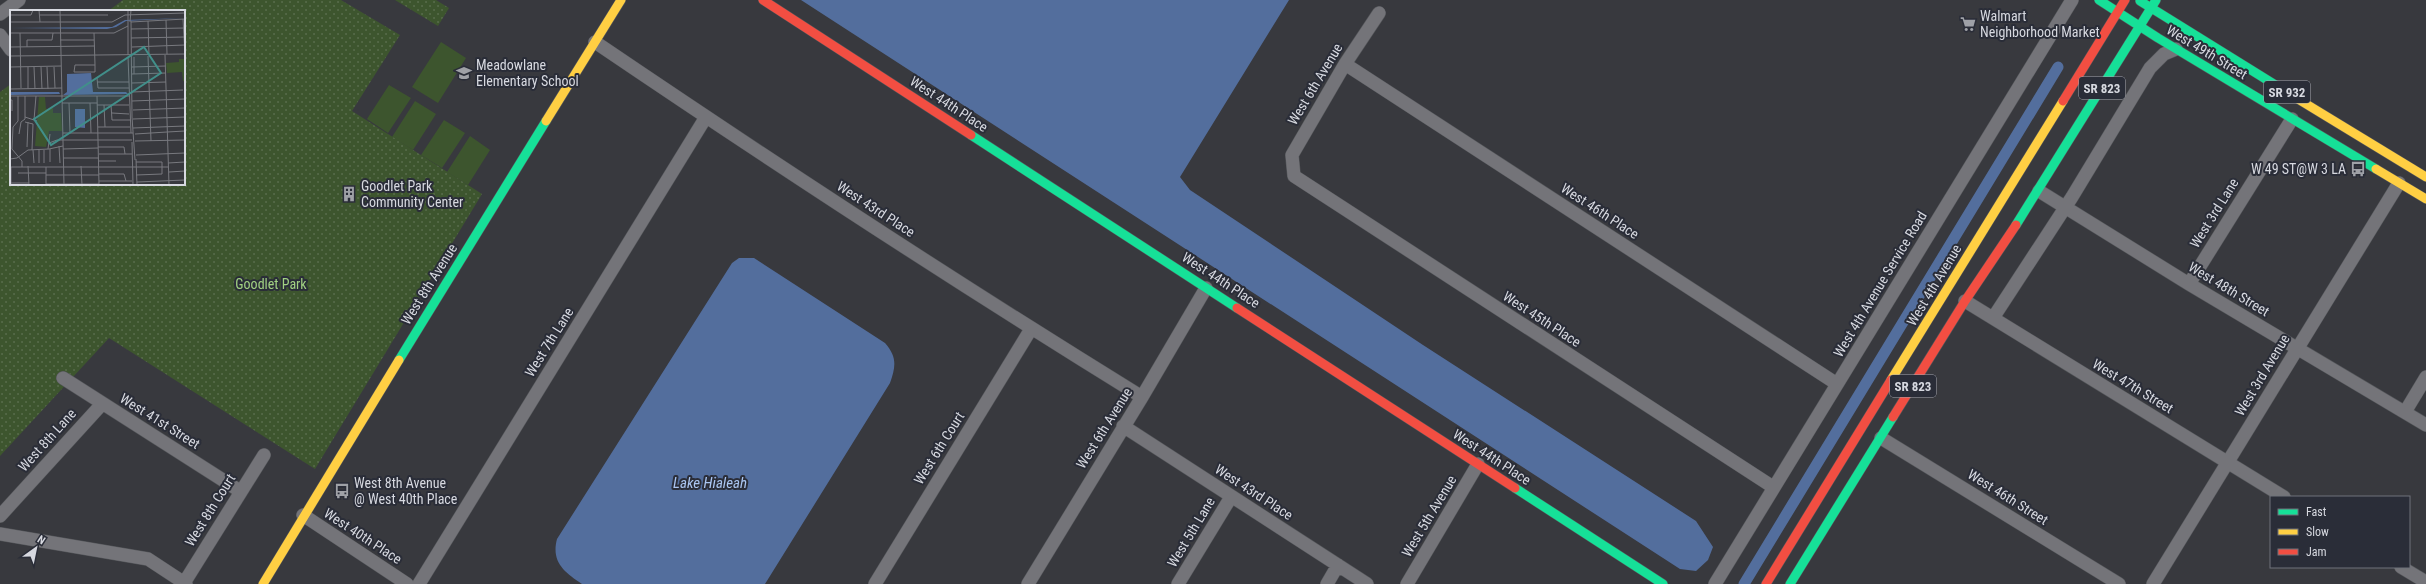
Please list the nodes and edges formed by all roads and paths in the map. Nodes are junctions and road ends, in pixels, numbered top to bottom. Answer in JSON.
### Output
{"nodes":[{"id":1,"x":19,"y":0,"type":"edge"},
{"id":2,"x":621,"y":0,"type":"edge"},
{"id":3,"x":763,"y":0,"type":"edge"},
{"id":4,"x":2072,"y":0,"type":"edge"},
{"id":5,"x":2099,"y":0,"type":"edge"},
{"id":6,"x":2125,"y":0,"type":"edge"},
{"id":7,"x":2138,"y":0,"type":"edge"},
{"id":8,"x":2156,"y":0,"type":"edge"},
{"id":9,"x":2151,"y":9,"type":"junction"},
{"id":10,"x":2118,"y":12,"type":"junction"},
{"id":11,"x":1379,"y":13,"type":"dead end"},
{"id":12,"x":0,"y":14,"type":"edge"},
{"id":13,"x":2140,"y":27,"type":"junction"},
{"id":14,"x":0,"y":35,"type":"edge"},
{"id":15,"x":595,"y":42,"type":"junction"},
{"id":16,"x":10,"y":49,"type":"edge"},
{"id":17,"x":2176,"y":49,"type":"junction"},
{"id":18,"x":1345,"y":64,"type":"junction"},
{"id":19,"x":706,"y":117,"type":"junction"},
{"id":20,"x":2292,"y":119,"type":"junction"},
{"id":21,"x":2380,"y":171,"type":"junction"},
{"id":22,"x":1294,"y":176,"type":"joint"},
{"id":23,"x":2425,"y":177,"type":"edge"},
{"id":24,"x":2399,"y":183,"type":"junction"},
{"id":25,"x":2039,"y":191,"type":"junction"},
{"id":26,"x":2426,"y":199,"type":"edge"},
{"id":27,"x":2064,"y":207,"type":"junction"},
{"id":28,"x":1961,"y":266,"type":"junction"},
{"id":29,"x":2189,"y":284,"type":"junction"},
{"id":30,"x":1206,"y":288,"type":"junction"},
{"id":31,"x":1961,"y":293,"type":"junction"},
{"id":32,"x":1993,"y":318,"type":"junction"},
{"id":33,"x":1031,"y":329,"type":"junction"},
{"id":34,"x":2297,"y":349,"type":"junction"},
{"id":35,"x":2426,"y":377,"type":"edge"},
{"id":36,"x":63,"y":378,"type":"dead end"},
{"id":37,"x":1837,"y":384,"type":"junction"},
{"id":38,"x":1142,"y":397,"type":"junction"},
{"id":39,"x":102,"y":404,"type":"junction"},
{"id":40,"x":1876,"y":405,"type":"junction"},
{"id":41,"x":2405,"y":412,"type":"junction"},
{"id":42,"x":2426,"y":425,"type":"edge"},
{"id":43,"x":1123,"y":426,"type":"junction"},
{"id":44,"x":1877,"y":430,"type":"junction"},
{"id":45,"x":264,"y":455,"type":"dead end"},
{"id":46,"x":2227,"y":463,"type":"junction"},
{"id":47,"x":1478,"y":464,"type":"junction"},
{"id":48,"x":1773,"y":488,"type":"junction"},
{"id":49,"x":240,"y":491,"type":"junction"},
{"id":50,"x":2282,"y":496,"type":"edge"},
{"id":51,"x":1231,"y":497,"type":"junction"},
{"id":52,"x":0,"y":516,"type":"edge"},
{"id":53,"x":302,"y":516,"type":"junction"},
{"id":54,"x":0,"y":534,"type":"edge"},
{"id":55,"x":1338,"y":565,"type":"junction"},
{"id":56,"x":2403,"y":568,"type":"edge"},
{"id":57,"x":1797,"y":582,"type":"edge"},
{"id":58,"x":2426,"y":582,"type":"edge"},
{"id":59,"x":185,"y":583,"type":"edge"},
{"id":60,"x":263,"y":584,"type":"edge"},
{"id":61,"x":407,"y":584,"type":"edge"},
{"id":62,"x":420,"y":584,"type":"edge"},
{"id":63,"x":875,"y":584,"type":"edge"},
{"id":64,"x":1028,"y":584,"type":"edge"},
{"id":65,"x":1178,"y":584,"type":"edge"},
{"id":66,"x":1327,"y":584,"type":"edge"},
{"id":67,"x":1367,"y":584,"type":"edge"},
{"id":68,"x":1407,"y":584,"type":"edge"},
{"id":69,"x":1663,"y":584,"type":"edge"},
{"id":70,"x":1715,"y":584,"type":"edge"},
{"id":71,"x":1766,"y":584,"type":"edge"},
{"id":72,"x":2119,"y":584,"type":"edge"},
{"id":73,"x":2153,"y":584,"type":"edge"}],
"edges":[{"from":1,"to":12,"type":"street"},
{"from":2,"to":15,"type":"main road","name":"West 8th Avenue"},
{"from":3,"to":30,"type":"main road","name":"West 44th Place"},
{"from":4,"to":37,"type":"street","name":"West 4th Avenue Service Road"},
{"from":5,"to":10,"type":"main road","name":"West 49th Street","number":"SR 932"},
{"from":6,"to":10,"type":"main road","name":"West 4th Avenue","number":"SR 823"},
{"from":7,"to":9,"type":"main road","name":"West 49th Street","number":"SR 932"},
{"from":8,"to":9,"type":"main road","number":"SR 823"},
{"from":9,"to":13,"type":"main road","number":"SR 823"},
{"from":9,"to":23,"type":"main road","name":"West 49th Street","number":"SR 932"},
{"from":10,"to":13,"type":"main road","name":"West 49th Street","number":"SR 932"},
{"from":10,"to":28,"type":"main road","name":"West 4th Avenue","number":"SR 823"},
{"from":11,"to":18,"type":"street","name":"West 6th Avenue"},
{"from":13,"to":17,"type":"main road","name":"West 49th Street","number":"SR 932"},
{"from":13,"to":25,"type":"main road","number":"SR 823"},
{"from":14,"to":16,"type":"street"},
{"from":15,"to":19,"type":"street","name":"West 43rd Place"},
{"from":15,"to":53,"type":"main road","name":"West 8th Avenue"},
{"from":17,"to":20,"type":"main road","name":"West 49th Street","number":"SR 932"},
{"from":17,"to":27,"type":"street"},
{"from":18,"to":22,"type":"street","name":"West 6th Avenue"},
{"from":18,"to":37,"type":"street","name":"West 46th Place"},
{"from":19,"to":33,"type":"street","name":"West 43rd Place"},
{"from":19,"to":62,"type":"street","name":"West 7th Lane"},
{"from":20,"to":21,"type":"main road","name":"West 49th Street","number":"SR 932"},
{"from":20,"to":29,"type":"street","name":"West 3rd Lane"},
{"from":21,"to":23,"type":"main road"},
{"from":21,"to":24,"type":"main road","name":"West 49th Street","number":"SR 932"},
{"from":22,"to":48,"type":"street","name":"West 45th Place"},
{"from":24,"to":26,"type":"main road","name":"West 49th Street","number":"SR 932"},
{"from":24,"to":34,"type":"street","name":"West 3rd Avenue"},
{"from":25,"to":27,"type":"street","name":"West 48th Street"},
{"from":25,"to":31,"type":"main road","number":"SR 823"},
{"from":27,"to":29,"type":"street","name":"West 48th Street"},
{"from":27,"to":32,"type":"street"},
{"from":28,"to":31,"type":"main road"},
{"from":28,"to":40,"type":"main road","name":"West 4th Avenue","number":"SR 823"},
{"from":29,"to":34,"type":"street","name":"West 48th Street"},
{"from":30,"to":38,"type":"street","name":"West 6th Avenue"},
{"from":30,"to":47,"type":"main road","name":"West 44th Place"},
{"from":31,"to":32,"type":"street","name":"West 47th Street"},
{"from":31,"to":44,"type":"main road","number":"SR 823"},
{"from":32,"to":46,"type":"street","name":"West 47th Street"},
{"from":33,"to":38,"type":"street","name":"West 43rd Place"},
{"from":33,"to":63,"type":"street","name":"West 6th Court"},
{"from":34,"to":41,"type":"street","name":"West 48th Street"},
{"from":34,"to":46,"type":"street","name":"West 3rd Avenue"},
{"from":35,"to":41,"type":"street"},
{"from":36,"to":39,"type":"street","name":"West 41st Street"},
{"from":37,"to":48,"type":"street","name":"West 4th Avenue Service Road"},
{"from":38,"to":43,"type":"street","name":"West 6th Avenue"},
{"from":39,"to":49,"type":"street","name":"West 41st Street"},
{"from":39,"to":52,"type":"street","name":"West 8th Lane"},
{"from":40,"to":44,"type":"main road"},
{"from":40,"to":71,"type":"main road","name":"West 4th Avenue","number":"SR 823"},
{"from":41,"to":42,"type":"street","name":"West 48th Street"},
{"from":43,"to":51,"type":"street","name":"West 43rd Place"},
{"from":43,"to":64,"type":"street","name":"West 6th Avenue"},
{"from":44,"to":57,"type":"main road","number":"SR 823"},
{"from":44,"to":72,"type":"street","name":"West 46th Street"},
{"from":45,"to":49,"type":"street","name":"West 8th Court"},
{"from":46,"to":50,"type":"street","name":"West 47th Street"},
{"from":46,"to":73,"type":"street","name":"West 3rd Avenue"},
{"from":47,"to":68,"type":"street","name":"West 5th Avenue"},
{"from":47,"to":69,"type":"main road","name":"West 44th Place"},
{"from":48,"to":70,"type":"street","name":"West 4th Avenue Service Road"},
{"from":49,"to":59,"type":"street","name":"West 8th Court"},
{"from":51,"to":55,"type":"street","name":"West 43rd Place"},
{"from":51,"to":65,"type":"street","name":"West 5th Lane"},
{"from":53,"to":60,"type":"main road","name":"West 8th Avenue"},
{"from":53,"to":61,"type":"street","name":"West 40th Place"},
{"from":54,"to":59,"type":"street"},
{"from":55,"to":66,"type":"street"},
{"from":55,"to":67,"type":"street","name":"West 43rd Place"},
{"from":56,"to":58,"type":"street"}]}
